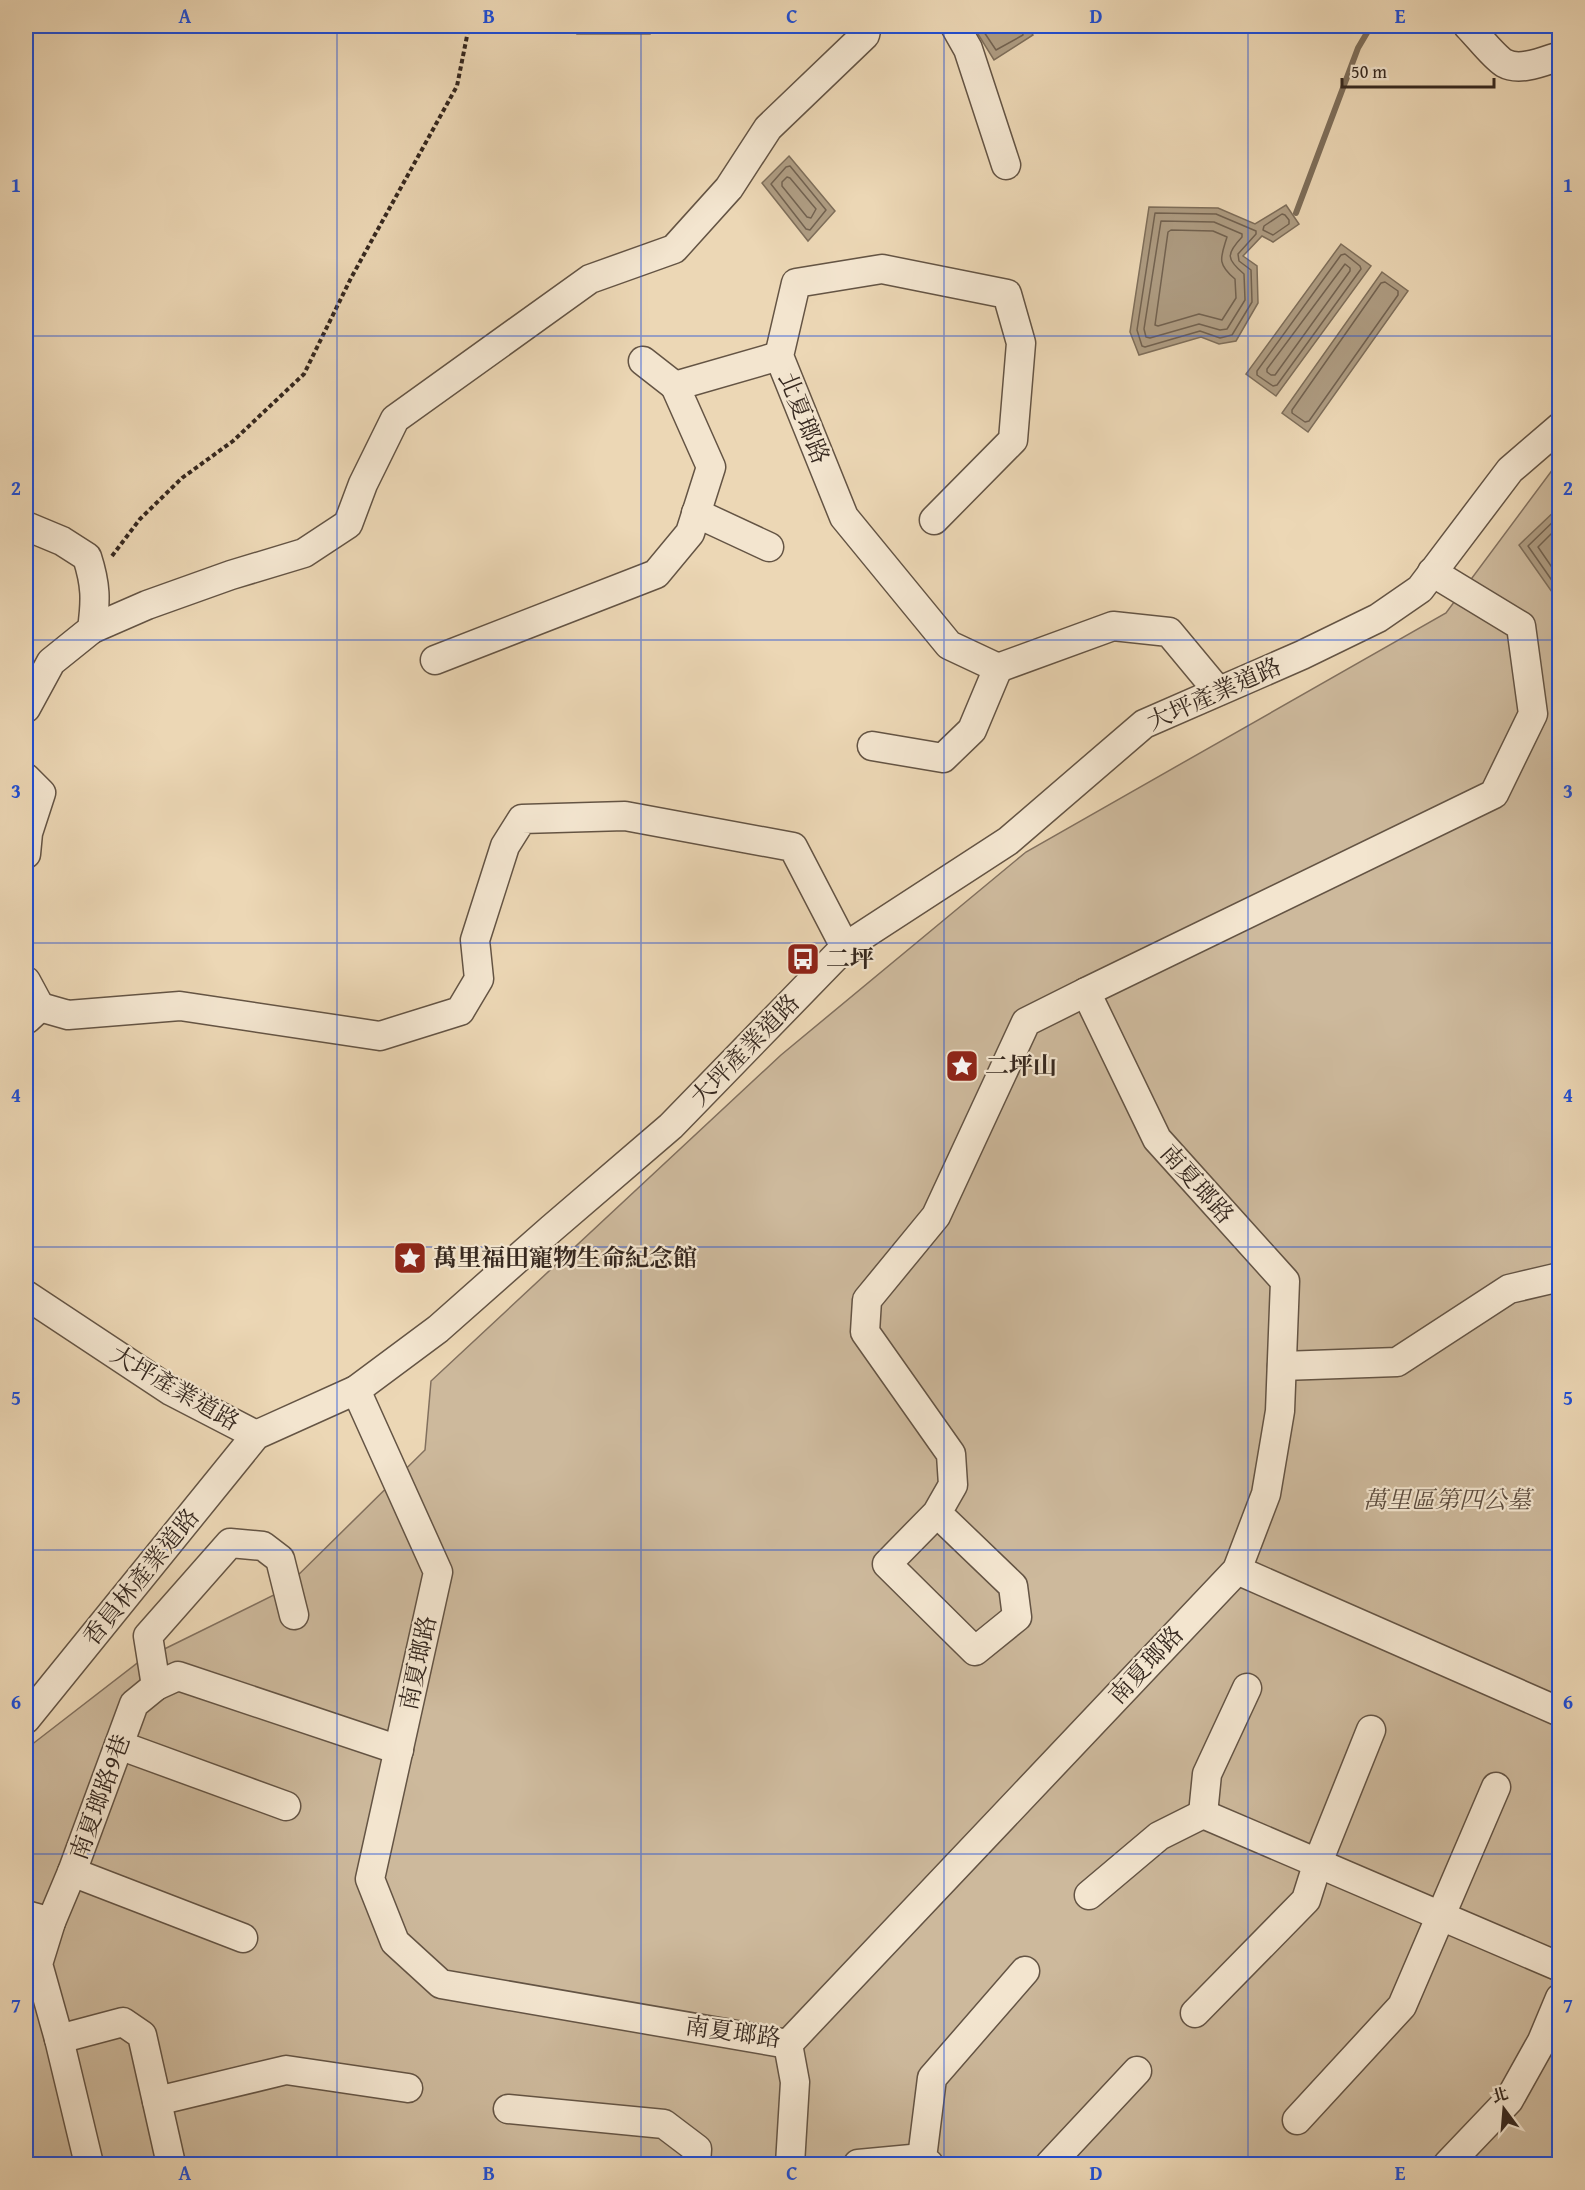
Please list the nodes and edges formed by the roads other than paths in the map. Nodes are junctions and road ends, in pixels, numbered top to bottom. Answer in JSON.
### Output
{"nodes":[{"id":1,"x":867,"y":26,"type":"edge"},
{"id":2,"x":955,"y":26,"type":"edge"},
{"id":3,"x":1468,"y":26,"type":"edge"},
{"id":4,"x":1560,"y":56,"type":"edge"},
{"id":5,"x":1006,"y":165,"type":"dead end"},
{"id":6,"x":779,"y":356,"type":"junction"},
{"id":7,"x":643,"y":361,"type":"dead end"},
{"id":8,"x":675,"y":386,"type":"junction"},
{"id":9,"x":1560,"y":427,"type":"edge"},
{"id":10,"x":696,"y":513,"type":"junction"},
{"id":11,"x":934,"y":520,"type":"dead end"},
{"id":12,"x":26,"y":526,"type":"edge"},
{"id":13,"x":769,"y":547,"type":"dead end"},
{"id":14,"x":1432,"y":572,"type":"junction"},
{"id":15,"x":92,"y":629,"type":"junction"},
{"id":16,"x":435,"y":660,"type":"dead end"},
{"id":17,"x":998,"y":668,"type":"junction"},
{"id":18,"x":1218,"y":691,"type":"junction"},
{"id":19,"x":26,"y":708,"type":"edge"},
{"id":20,"x":872,"y":746,"type":"dead end"},
{"id":21,"x":26,"y":778,"type":"edge"},
{"id":22,"x":26,"y":854,"type":"edge"},
{"id":23,"x":844,"y":947,"type":"junction"},
{"id":24,"x":26,"y":981,"type":"edge"},
{"id":25,"x":1086,"y":992,"type":"junction"},
{"id":26,"x":33,"y":1014,"type":"edge"},
{"id":27,"x":1560,"y":1277,"type":"edge"},
{"id":28,"x":26,"y":1295,"type":"edge"},
{"id":29,"x":1282,"y":1366,"type":"junction"},
{"id":30,"x":356,"y":1390,"type":"junction"},
{"id":31,"x":256,"y":1435,"type":"junction"},
{"id":32,"x":937,"y":1513,"type":"junction"},
{"id":33,"x":1236,"y":1570,"type":"junction"},
{"id":34,"x":294,"y":1615,"type":"dead end"},
{"id":35,"x":156,"y":1686,"type":"junction"},
{"id":36,"x":1247,"y":1688,"type":"dead end"},
{"id":37,"x":1560,"y":1712,"type":"edge"},
{"id":38,"x":26,"y":1719,"type":"edge"},
{"id":39,"x":1371,"y":1730,"type":"dead end"},
{"id":40,"x":119,"y":1745,"type":"junction"},
{"id":41,"x":399,"y":1750,"type":"junction"},
{"id":42,"x":1496,"y":1787,"type":"dead end"},
{"id":43,"x":286,"y":1806,"type":"dead end"},
{"id":44,"x":1203,"y":1814,"type":"junction"},
{"id":45,"x":1318,"y":1862,"type":"junction"},
{"id":46,"x":72,"y":1872,"type":"junction"},
{"id":47,"x":1089,"y":1895,"type":"dead end"},
{"id":48,"x":1441,"y":1916,"type":"junction"},
{"id":49,"x":38,"y":1919,"type":"edge"},
{"id":50,"x":243,"y":1938,"type":"dead end"},
{"id":51,"x":1560,"y":1967,"type":"edge"},
{"id":52,"x":1025,"y":1971,"type":"dead end"},
{"id":53,"x":1560,"y":1998,"type":"edge"},
{"id":54,"x":1195,"y":2013,"type":"dead end"},
{"id":55,"x":59,"y":2039,"type":"junction"},
{"id":56,"x":788,"y":2044,"type":"junction"},
{"id":57,"x":1551,"y":2044,"type":"edge"},
{"id":58,"x":1137,"y":2071,"type":"dead end"},
{"id":59,"x":408,"y":2088,"type":"dead end"},
{"id":60,"x":157,"y":2101,"type":"junction"},
{"id":61,"x":508,"y":2109,"type":"dead end"},
{"id":62,"x":1297,"y":2120,"type":"dead end"},
{"id":63,"x":925,"y":2161,"type":"edge"},
{"id":64,"x":88,"y":2164,"type":"edge"},
{"id":65,"x":171,"y":2164,"type":"edge"},
{"id":66,"x":696,"y":2164,"type":"edge"},
{"id":67,"x":790,"y":2164,"type":"edge"},
{"id":68,"x":858,"y":2164,"type":"edge"},
{"id":69,"x":1050,"y":2164,"type":"edge"},
{"id":70,"x":1448,"y":2164,"type":"edge"}],
"edges":[{"from":1,"to":15,"type":"street"},
{"from":2,"to":5,"type":"street"},
{"from":3,"to":4,"type":"street"},
{"from":6,"to":8,"type":"street"},
{"from":6,"to":11,"type":"street","name":"北夏瑯路"},
{"from":6,"to":17,"type":"street","name":"北夏瑯路"},
{"from":7,"to":8,"type":"street"},
{"from":8,"to":10,"type":"street"},
{"from":9,"to":14,"type":"street","name":"大坪產業道路"},
{"from":10,"to":13,"type":"street"},
{"from":10,"to":16,"type":"street"},
{"from":12,"to":15,"type":"street"},
{"from":14,"to":18,"type":"street","name":"大坪產業道路"},
{"from":14,"to":25,"type":"street"},
{"from":15,"to":19,"type":"street"},
{"from":17,"to":18,"type":"street"},
{"from":17,"to":20,"type":"street"},
{"from":18,"to":23,"type":"street","name":"大坪產業道路"},
{"from":21,"to":22,"type":"street"},
{"from":23,"to":26,"type":"street"},
{"from":23,"to":30,"type":"street","name":"大坪產業道路"},
{"from":24,"to":26,"type":"street"},
{"from":25,"to":29,"type":"street","name":"南夏瑯路"},
{"from":25,"to":32,"type":"street"},
{"from":27,"to":29,"type":"street"},
{"from":28,"to":31,"type":"street","name":"大坪產業道路"},
{"from":29,"to":33,"type":"street","name":"南夏瑯路"},
{"from":30,"to":31,"type":"street","name":"大坪產業道路"},
{"from":30,"to":41,"type":"street","name":"南夏瑯路"},
{"from":31,"to":38,"type":"street","name":"香員林產業道路"},
{"from":32,"to":32,"type":"street"},
{"from":33,"to":37,"type":"street"},
{"from":33,"to":56,"type":"street","name":"南夏瑯路"},
{"from":34,"to":35,"type":"street"},
{"from":35,"to":40,"type":"street","name":"南夏瑯路9巷"},
{"from":35,"to":41,"type":"street","name":"南夏瑯路9巷"},
{"from":36,"to":44,"type":"street"},
{"from":39,"to":45,"type":"street"},
{"from":40,"to":43,"type":"street"},
{"from":40,"to":46,"type":"street","name":"南夏瑯路9巷"},
{"from":41,"to":56,"type":"street","name":"南夏瑯路"},
{"from":42,"to":48,"type":"street"},
{"from":44,"to":45,"type":"street"},
{"from":44,"to":47,"type":"street"},
{"from":45,"to":48,"type":"street"},
{"from":45,"to":54,"type":"street"},
{"from":46,"to":49,"type":"street","name":"南夏瑯路9巷"},
{"from":46,"to":50,"type":"street"},
{"from":48,"to":51,"type":"street"},
{"from":48,"to":62,"type":"street"},
{"from":49,"to":55,"type":"street","name":"南夏瑯路9巷"},
{"from":52,"to":63,"type":"street"},
{"from":53,"to":57,"type":"street"},
{"from":55,"to":60,"type":"street"},
{"from":55,"to":64,"type":"street","name":"南夏瑯路9巷"},
{"from":56,"to":67,"type":"street"},
{"from":57,"to":70,"type":"street"},
{"from":58,"to":69,"type":"street"},
{"from":59,"to":60,"type":"street"},
{"from":60,"to":65,"type":"street"},
{"from":61,"to":66,"type":"street"},
{"from":63,"to":68,"type":"street"}]}
